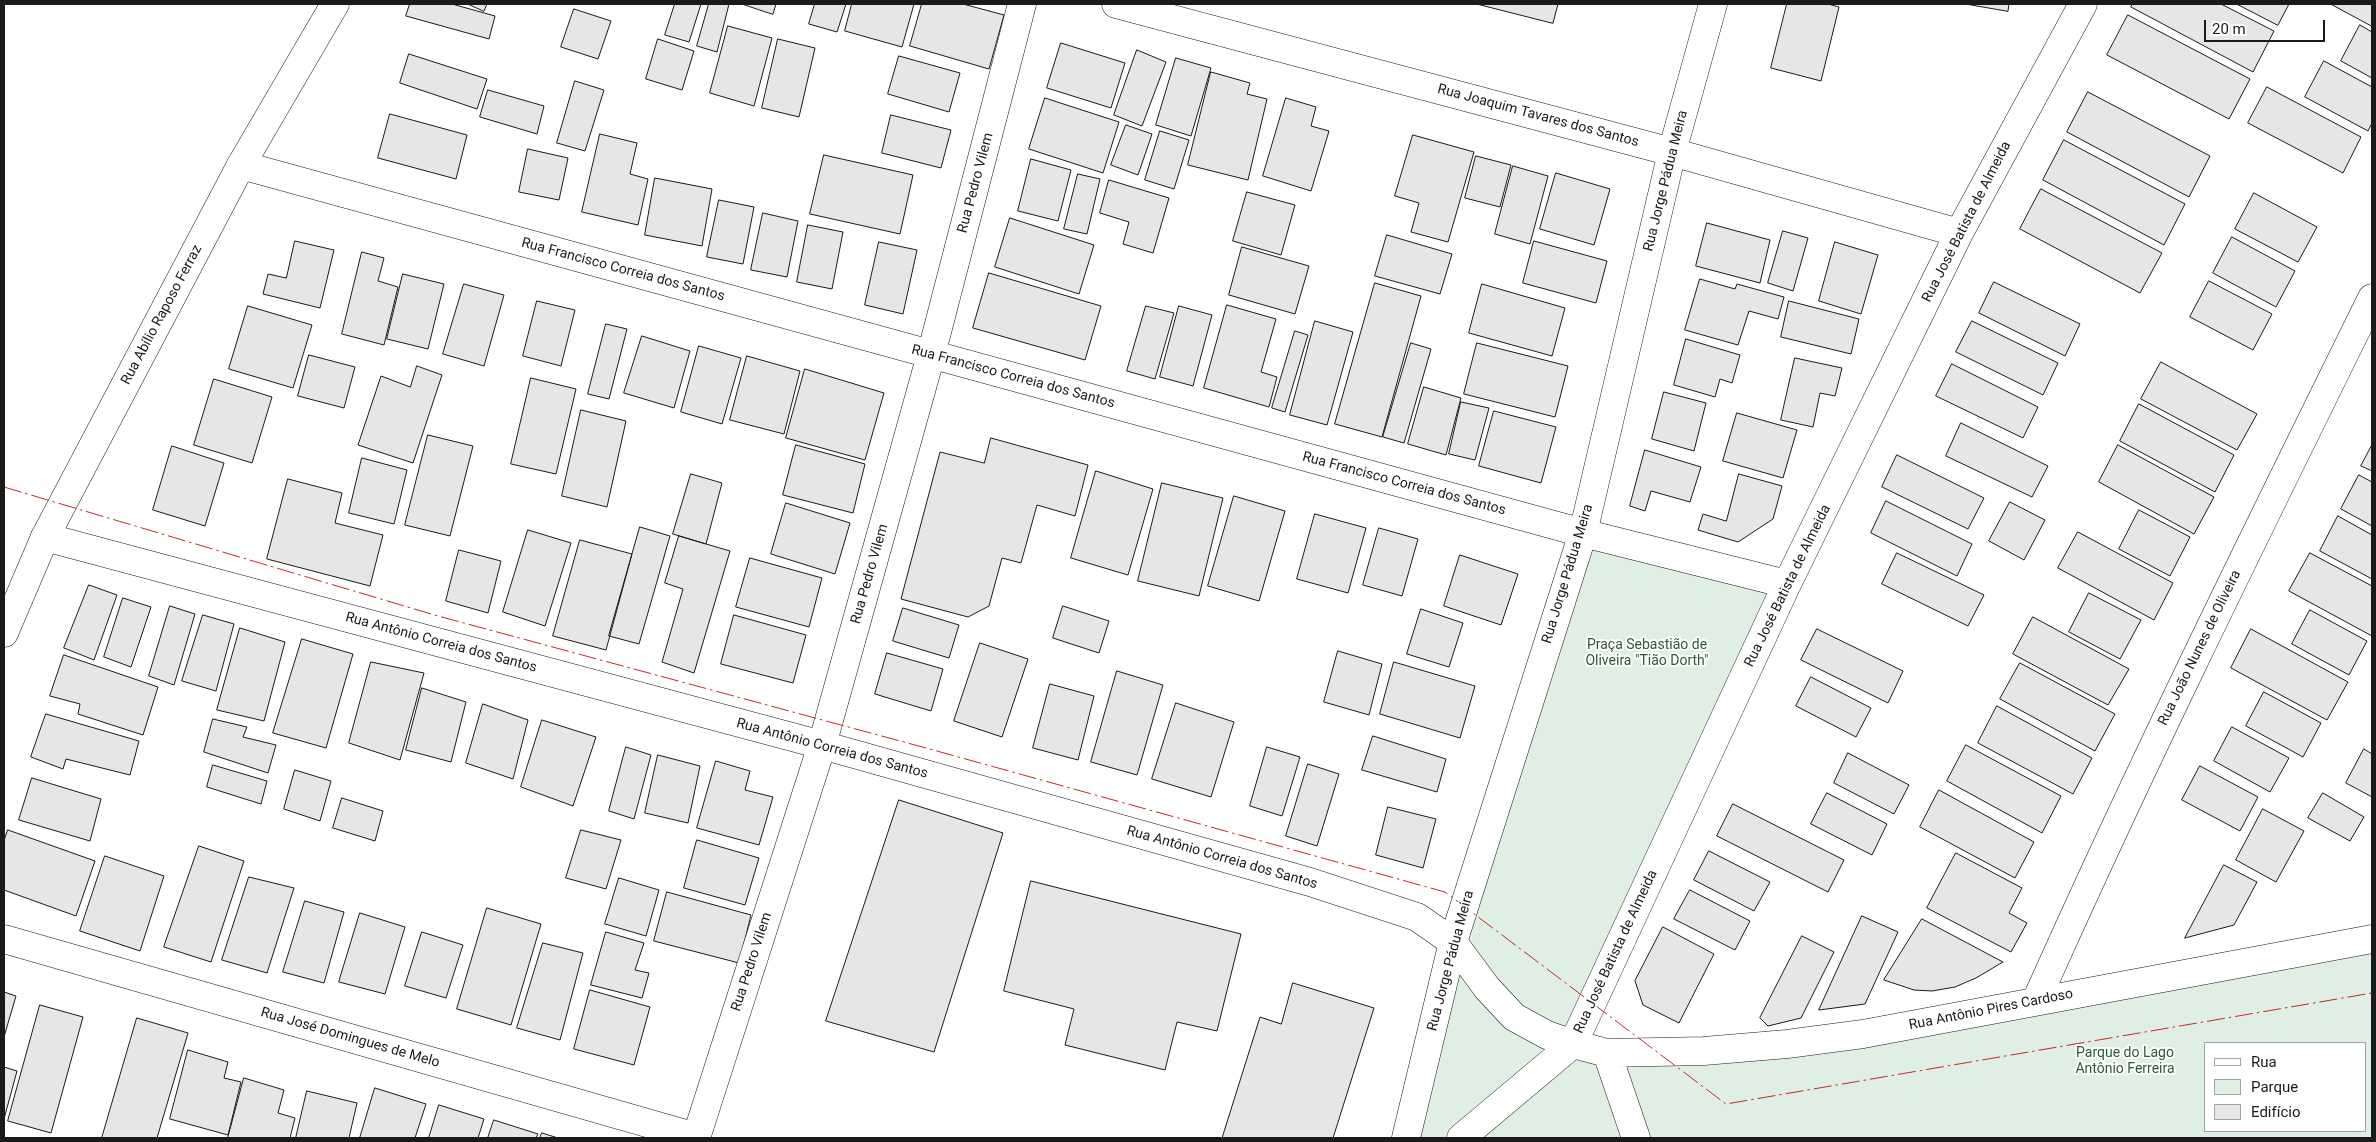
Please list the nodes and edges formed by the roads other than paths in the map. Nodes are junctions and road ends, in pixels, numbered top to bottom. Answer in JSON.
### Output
{"nodes":[{"id":1,"x":335,"y":4,"type":"edge"},
{"id":2,"x":1022,"y":4,"type":"edge"},
{"id":3,"x":1116,"y":4,"type":"edge"},
{"id":4,"x":1713,"y":4,"type":"edge"},
{"id":5,"x":2083,"y":4,"type":"edge"},
{"id":6,"x":1672,"y":152,"type":"junction"},
{"id":7,"x":241,"y":165,"type":"junction"},
{"id":8,"x":1959,"y":234,"type":"junction"},
{"id":9,"x":2372,"y":298,"type":"edge"},
{"id":10,"x":931,"y":355,"type":"junction"},
{"id":11,"x":1583,"y":534,"type":"junction"},
{"id":12,"x":45,"y":537,"type":"junction"},
{"id":13,"x":1787,"y":584,"type":"junction"},
{"id":14,"x":4,"y":633,"type":"edge"},
{"id":15,"x":822,"y":745,"type":"junction"},
{"id":16,"x":4,"y":939,"type":"edge"},
{"id":17,"x":2372,"y":939,"type":"edge"},
{"id":18,"x":1453,"y":942,"type":"junction"},
{"id":19,"x":2036,"y":1001,"type":"junction"},
{"id":20,"x":1573,"y":1044,"type":"junction"},
{"id":21,"x":1607,"y":1053,"type":"junction"},
{"id":22,"x":696,"y":1138,"type":"edge"},
{"id":23,"x":1406,"y":1138,"type":"edge"},
{"id":24,"x":1461,"y":1138,"type":"edge"},
{"id":25,"x":1636,"y":1138,"type":"edge"}],
"edges":[{"from":1,"to":7,"type":"street","name":"Rua Abílio Raposo Ferraz"},
{"from":2,"to":10,"type":"street","name":"Rua Pedro Vilem"},
{"from":3,"to":6,"type":"street","name":"Rua Joaquim Tavares dos Santos"},
{"from":4,"to":6,"type":"street","name":"Rua Jorge Pádua Meira"},
{"from":5,"to":8,"type":"street","name":"Rua José Batista de Almeida"},
{"from":6,"to":8,"type":"street","name":"Rua Joaquim Tavares dos Santos"},
{"from":6,"to":11,"type":"street","name":"Rua Jorge Pádua Meira"},
{"from":7,"to":10,"type":"street","name":"Rua Francisco Correia dos Santos"},
{"from":7,"to":12,"type":"street","name":"Rua Abílio Raposo Ferraz"},
{"from":8,"to":13,"type":"street","name":"Rua José Batista de Almeida"},
{"from":9,"to":19,"type":"street","name":"Rua João Nunes de Oliveira"},
{"from":10,"to":11,"type":"street","name":"Rua Francisco Correia dos Santos"},
{"from":10,"to":15,"type":"street","name":"Rua Pedro Vilem"},
{"from":11,"to":13,"type":"street","name":"Rua Francisco Correia dos Santos"},
{"from":11,"to":18,"type":"street","name":"Rua Jorge Pádua Meira"},
{"from":12,"to":14,"type":"street","name":"Rua Abílio Raposo Ferraz"},
{"from":12,"to":15,"type":"street","name":"Rua Antônio Correia dos Santos"},
{"from":13,"to":20,"type":"street","name":"Rua José Batista de Almeida"},
{"from":15,"to":18,"type":"street","name":"Rua Antônio Correia dos Santos"},
{"from":15,"to":22,"type":"street","name":"Rua Pedro Vilem"},
{"from":16,"to":22,"type":"street","name":"Rua José Domingues de Melo"},
{"from":17,"to":19,"type":"street","name":"Rua Antônio Pires Cardoso"},
{"from":18,"to":20,"type":"street","name":"Rua Antônio Correia dos Santos"},
{"from":18,"to":23,"type":"street","name":"Rua Jorge Pádua Meira"},
{"from":19,"to":21,"type":"street","name":"Rua Antônio Pires Cardoso"},
{"from":20,"to":21,"type":"street","name":"Rua Antônio Pires Cardoso"},
{"from":20,"to":24,"type":"street","name":"Rua José Batista de Almeida"},
{"from":21,"to":25,"type":"street"}]}
